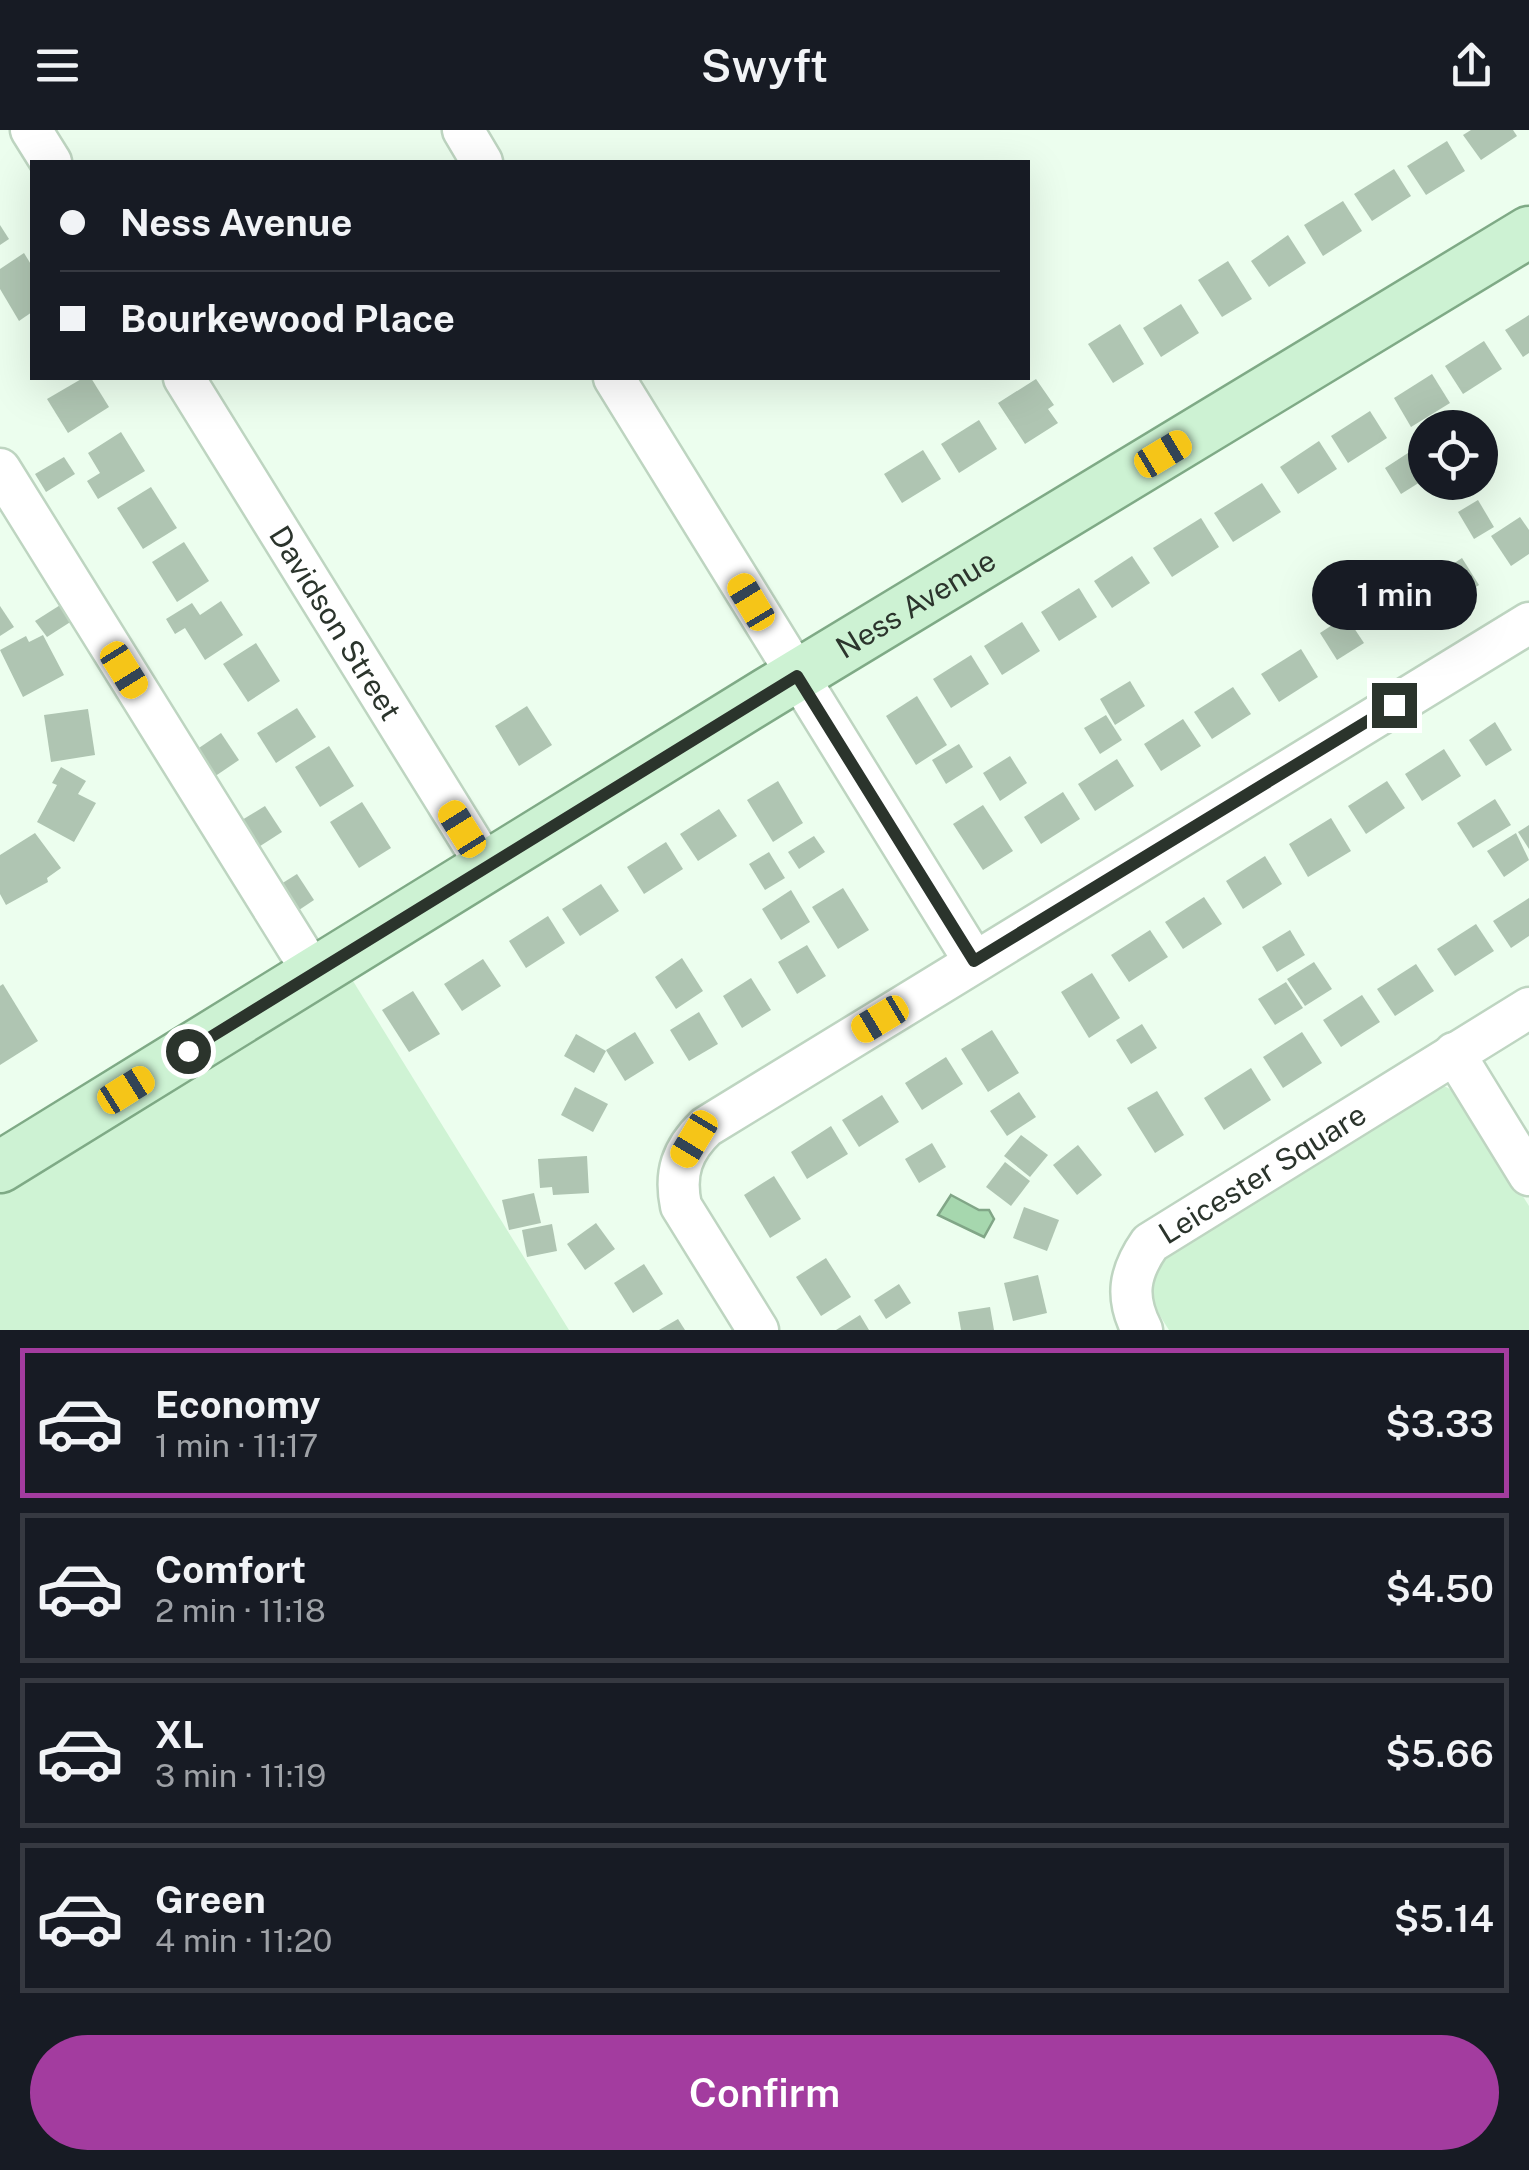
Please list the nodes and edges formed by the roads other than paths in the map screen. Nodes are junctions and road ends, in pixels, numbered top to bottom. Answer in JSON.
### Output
{"nodes":[{"id":1,"x":31,"y":130,"type":"edge"},
{"id":2,"x":462,"y":130,"type":"edge"},
{"id":3,"x":50,"y":160,"type":"edge"},
{"id":4,"x":481,"y":160,"type":"edge"},
{"id":5,"x":1529,"y":232,"type":"edge"},
{"id":6,"x":185,"y":380,"type":"edge"},
{"id":7,"x":615,"y":380,"type":"edge"},
{"id":8,"x":0,"y":469,"type":"edge"},
{"id":9,"x":1529,"y":623,"type":"edge"},
{"id":10,"x":797,"y":676,"type":"junction"},
{"id":11,"x":487,"y":868,"type":"junction"},
{"id":12,"x":974,"y":961,"type":"junction"},
{"id":13,"x":314,"y":974,"type":"junction"},
{"id":14,"x":1529,"y":1008,"type":"edge"},
{"id":15,"x":1454,"y":1053,"type":"junction"},
{"id":16,"x":0,"y":1167,"type":"edge"},
{"id":17,"x":1529,"y":1175,"type":"edge"},
{"id":18,"x":758,"y":1330,"type":"edge"},
{"id":19,"x":1142,"y":1330,"type":"edge"}],
"edges":[{"from":1,"to":3,"type":"street"},
{"from":2,"to":4,"type":"street"},
{"from":5,"to":10,"type":"main road","name":"Ness Avenue"},
{"from":6,"to":11,"type":"street","name":"Davidson Street"},
{"from":7,"to":10,"type":"street"},
{"from":8,"to":13,"type":"street"},
{"from":9,"to":12,"type":"street"},
{"from":10,"to":11,"type":"main road","name":"Ness Avenue"},
{"from":10,"to":12,"type":"street"},
{"from":11,"to":13,"type":"main road","name":"Ness Avenue"},
{"from":12,"to":18,"type":"street"},
{"from":13,"to":16,"type":"main road","name":"Ness Avenue"},
{"from":14,"to":15,"type":"street","name":"Leicester Square"},
{"from":15,"to":17,"type":"street"},
{"from":15,"to":19,"type":"street","name":"Leicester Square"}]}
